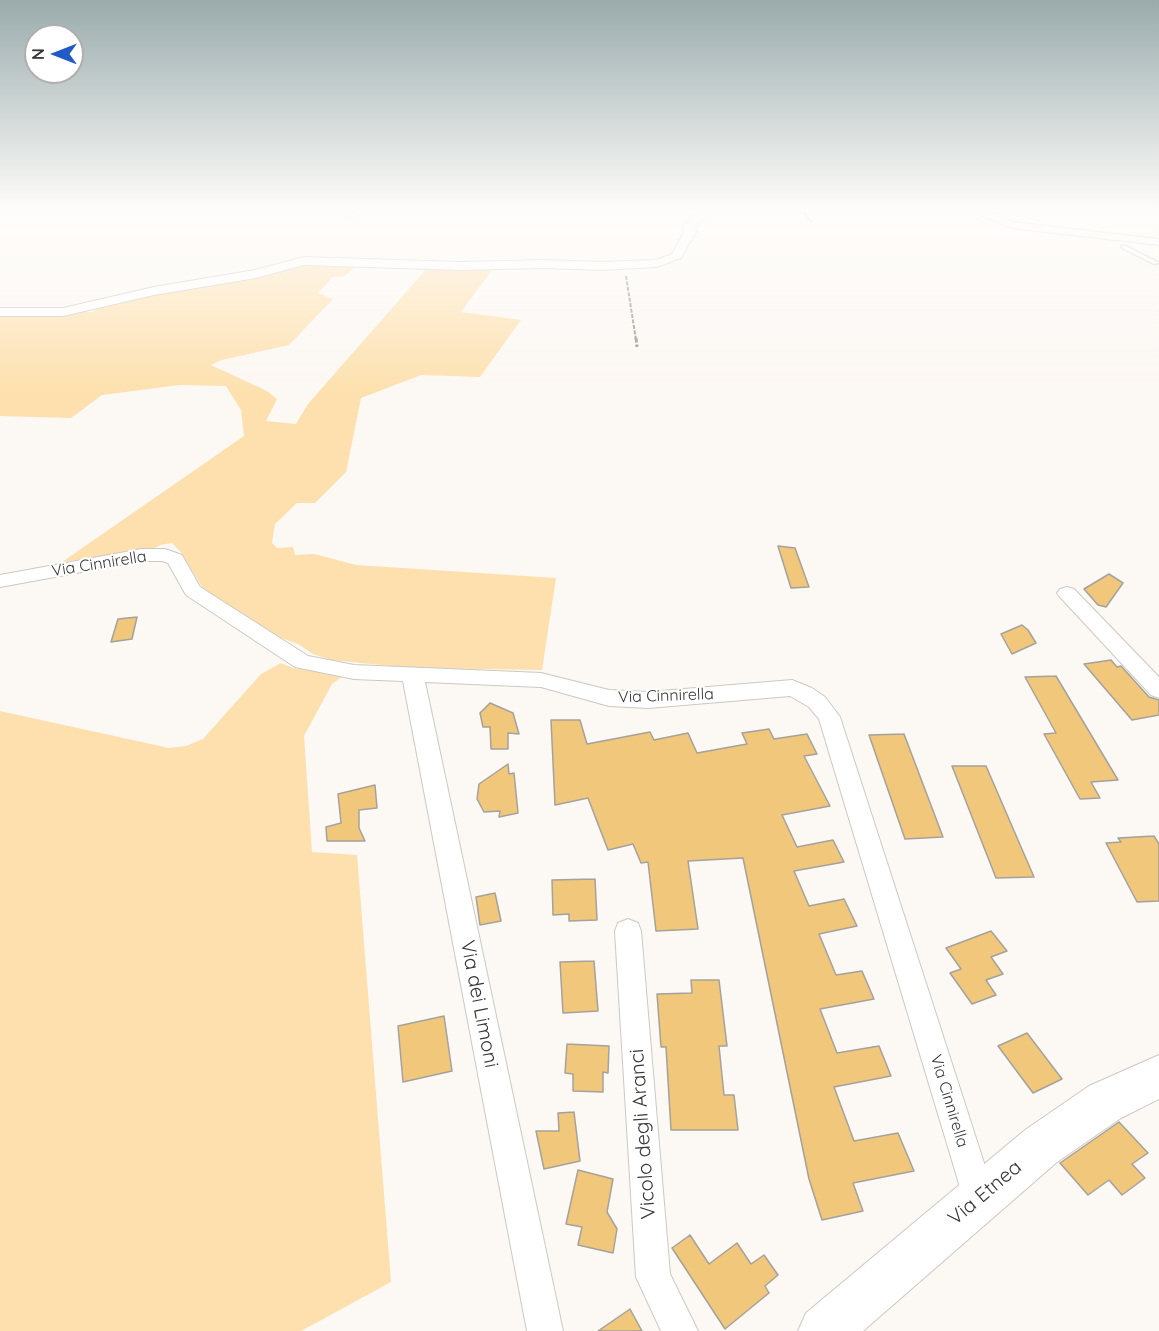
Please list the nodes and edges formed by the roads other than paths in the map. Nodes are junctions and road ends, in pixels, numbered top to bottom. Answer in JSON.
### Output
{"nodes":[{"id":1,"x":267,"y":271,"type":"edge"},
{"id":2,"x":0,"y":312,"type":"edge"},
{"id":3,"x":0,"y":581,"type":"edge"},
{"id":4,"x":1067,"y":592,"type":"dead end"},
{"id":5,"x":413,"y":676,"type":"junction"},
{"id":6,"x":1159,"y":690,"type":"edge"},
{"id":7,"x":628,"y":931,"type":"dead end"},
{"id":8,"x":1159,"y":1076,"type":"edge"},
{"id":9,"x":979,"y":1197,"type":"junction"},
{"id":10,"x":545,"y":1331,"type":"edge"},
{"id":11,"x":680,"y":1331,"type":"edge"},
{"id":12,"x":824,"y":1331,"type":"edge"}],
"edges":[{"from":1,"to":2,"type":"street"},
{"from":3,"to":5,"type":"street","name":"Via Cinnirella"},
{"from":4,"to":6,"type":"street"},
{"from":5,"to":9,"type":"street","name":"Via Cinnirella"},
{"from":5,"to":10,"type":"street","name":"Via dei Limoni"},
{"from":7,"to":11,"type":"street","name":"Vicolo degli Aranci"},
{"from":8,"to":9,"type":"main road","name":"Via Etnea"},
{"from":9,"to":12,"type":"main road","name":"Via Etnea"}]}
